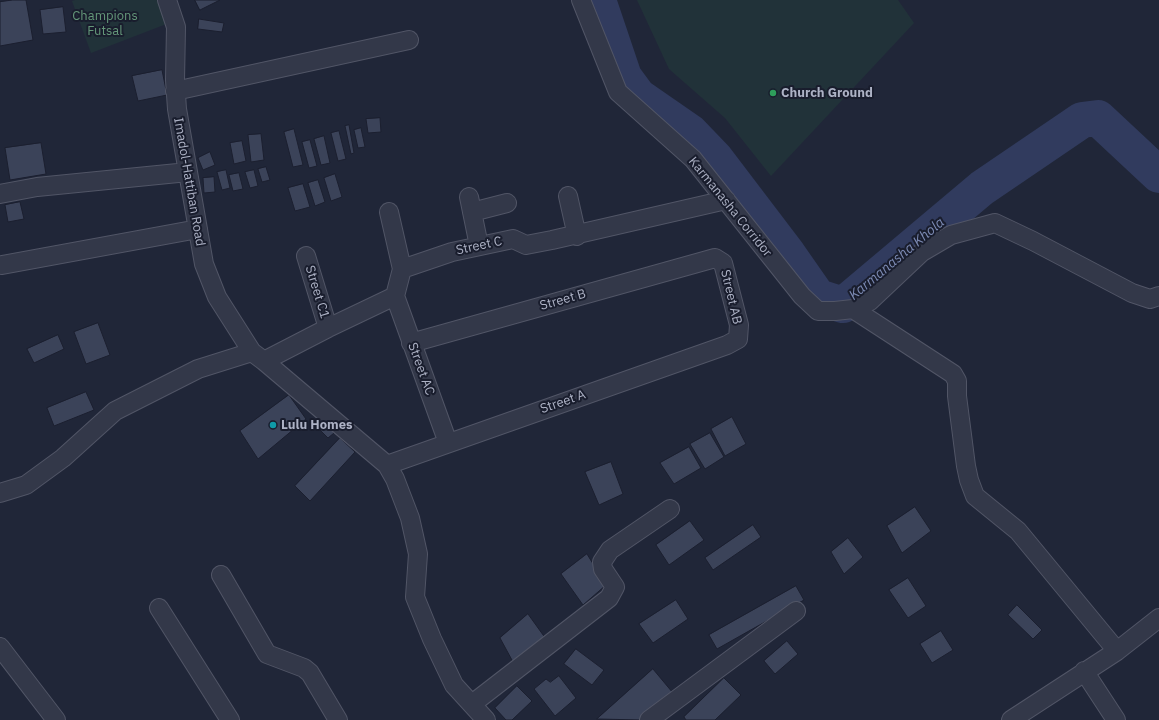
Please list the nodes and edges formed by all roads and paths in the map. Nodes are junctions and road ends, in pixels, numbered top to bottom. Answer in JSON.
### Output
{"nodes":[{"id":1,"x":167,"y":0,"type":"edge"},
{"id":2,"x":581,"y":0,"type":"edge"},
{"id":3,"x":409,"y":40,"type":"dead end"},
{"id":4,"x":175,"y":91,"type":"junction"},
{"id":5,"x":188,"y":172,"type":"junction"},
{"id":6,"x":0,"y":194,"type":"edge"},
{"id":7,"x":568,"y":196,"type":"dead end"},
{"id":8,"x":726,"y":200,"type":"junction"},
{"id":9,"x":508,"y":203,"type":"dead end"},
{"id":10,"x":389,"y":212,"type":"dead end"},
{"id":11,"x":198,"y":229,"type":"junction"},
{"id":12,"x":577,"y":236,"type":"junction"},
{"id":13,"x":478,"y":246,"type":"junction"},
{"id":14,"x":306,"y":256,"type":"dead end"},
{"id":15,"x":715,"y":258,"type":"joint"},
{"id":16,"x":2,"y":265,"type":"dead end"},
{"id":17,"x":402,"y":269,"type":"junction"},
{"id":18,"x":395,"y":296,"type":"junction"},
{"id":19,"x":1159,"y":296,"type":"edge"},
{"id":20,"x":853,"y":309,"type":"junction"},
{"id":21,"x":328,"y":328,"type":"junction"},
{"id":22,"x":738,"y":339,"type":"joint"},
{"id":23,"x":411,"y":343,"type":"junction"},
{"id":24,"x":258,"y":356,"type":"junction"},
{"id":25,"x":448,"y":442,"type":"junction"},
{"id":26,"x":386,"y":465,"type":"junction"},
{"id":27,"x":0,"y":493,"type":"edge"},
{"id":28,"x":670,"y":509,"type":"dead end"},
{"id":29,"x":221,"y":575,"type":"dead end"},
{"id":30,"x":160,"y":608,"type":"dead end"},
{"id":31,"x":796,"y":611,"type":"dead end"},
{"id":32,"x":1159,"y":618,"type":"edge"},
{"id":33,"x":0,"y":646,"type":"edge"},
{"id":34,"x":1117,"y":651,"type":"junction"},
{"id":35,"x":1084,"y":671,"type":"junction"},
{"id":36,"x":472,"y":704,"type":"junction"},
{"id":37,"x":56,"y":720,"type":"edge"},
{"id":38,"x":230,"y":720,"type":"edge"},
{"id":39,"x":338,"y":720,"type":"edge"},
{"id":40,"x":486,"y":720,"type":"edge"},
{"id":41,"x":649,"y":720,"type":"edge"},
{"id":42,"x":1010,"y":720,"type":"edge"},
{"id":43,"x":1116,"y":720,"type":"edge"}],
"edges":[{"from":1,"to":4,"type":"street","name":"Imadol-Hattiban Road"},
{"from":2,"to":8,"type":"street","name":"Karmanasha Corridor"},
{"from":3,"to":4,"type":"street"},
{"from":4,"to":5,"type":"street","name":"Imadol-Hattiban Road"},
{"from":5,"to":6,"type":"street"},
{"from":5,"to":11,"type":"street","name":"Imadol-Hattiban Road"},
{"from":7,"to":12,"type":"street"},
{"from":8,"to":12,"type":"street","name":"Street C"},
{"from":8,"to":20,"type":"street","name":"Karmanasha Corridor"},
{"from":9,"to":13,"type":"street"},
{"from":10,"to":17,"type":"street"},
{"from":11,"to":16,"type":"street"},
{"from":11,"to":24,"type":"street","name":"Imadol-Hattiban Road"},
{"from":12,"to":13,"type":"street","name":"Street C"},
{"from":13,"to":17,"type":"street","name":"Street C"},
{"from":14,"to":21,"type":"street","name":"Street C1"},
{"from":15,"to":22,"type":"street","name":"Street AB"},
{"from":15,"to":23,"type":"street","name":"Street B"},
{"from":17,"to":18,"type":"street"},
{"from":18,"to":21,"type":"street"},
{"from":18,"to":23,"type":"street","name":"Street AC"},
{"from":19,"to":20,"type":"street","name":"Karmanasha Corridor"},
{"from":20,"to":34,"type":"street"},
{"from":21,"to":24,"type":"street"},
{"from":22,"to":25,"type":"street","name":"Street A"},
{"from":23,"to":25,"type":"street","name":"Street AC"},
{"from":24,"to":26,"type":"street","name":"Imadol-Hattiban Road"},
{"from":24,"to":27,"type":"street"},
{"from":25,"to":26,"type":"street","name":"Street A"},
{"from":26,"to":36,"type":"street","name":"Imadol-Hattiban Road"},
{"from":28,"to":36,"type":"street"},
{"from":29,"to":39,"type":"street"},
{"from":30,"to":38,"type":"street"},
{"from":31,"to":41,"type":"street"},
{"from":32,"to":34,"type":"street"},
{"from":33,"to":37,"type":"street"},
{"from":34,"to":35,"type":"street"},
{"from":35,"to":42,"type":"street"},
{"from":35,"to":43,"type":"street"},
{"from":36,"to":40,"type":"street","name":"Imadol-Hattiban Road"}]}
